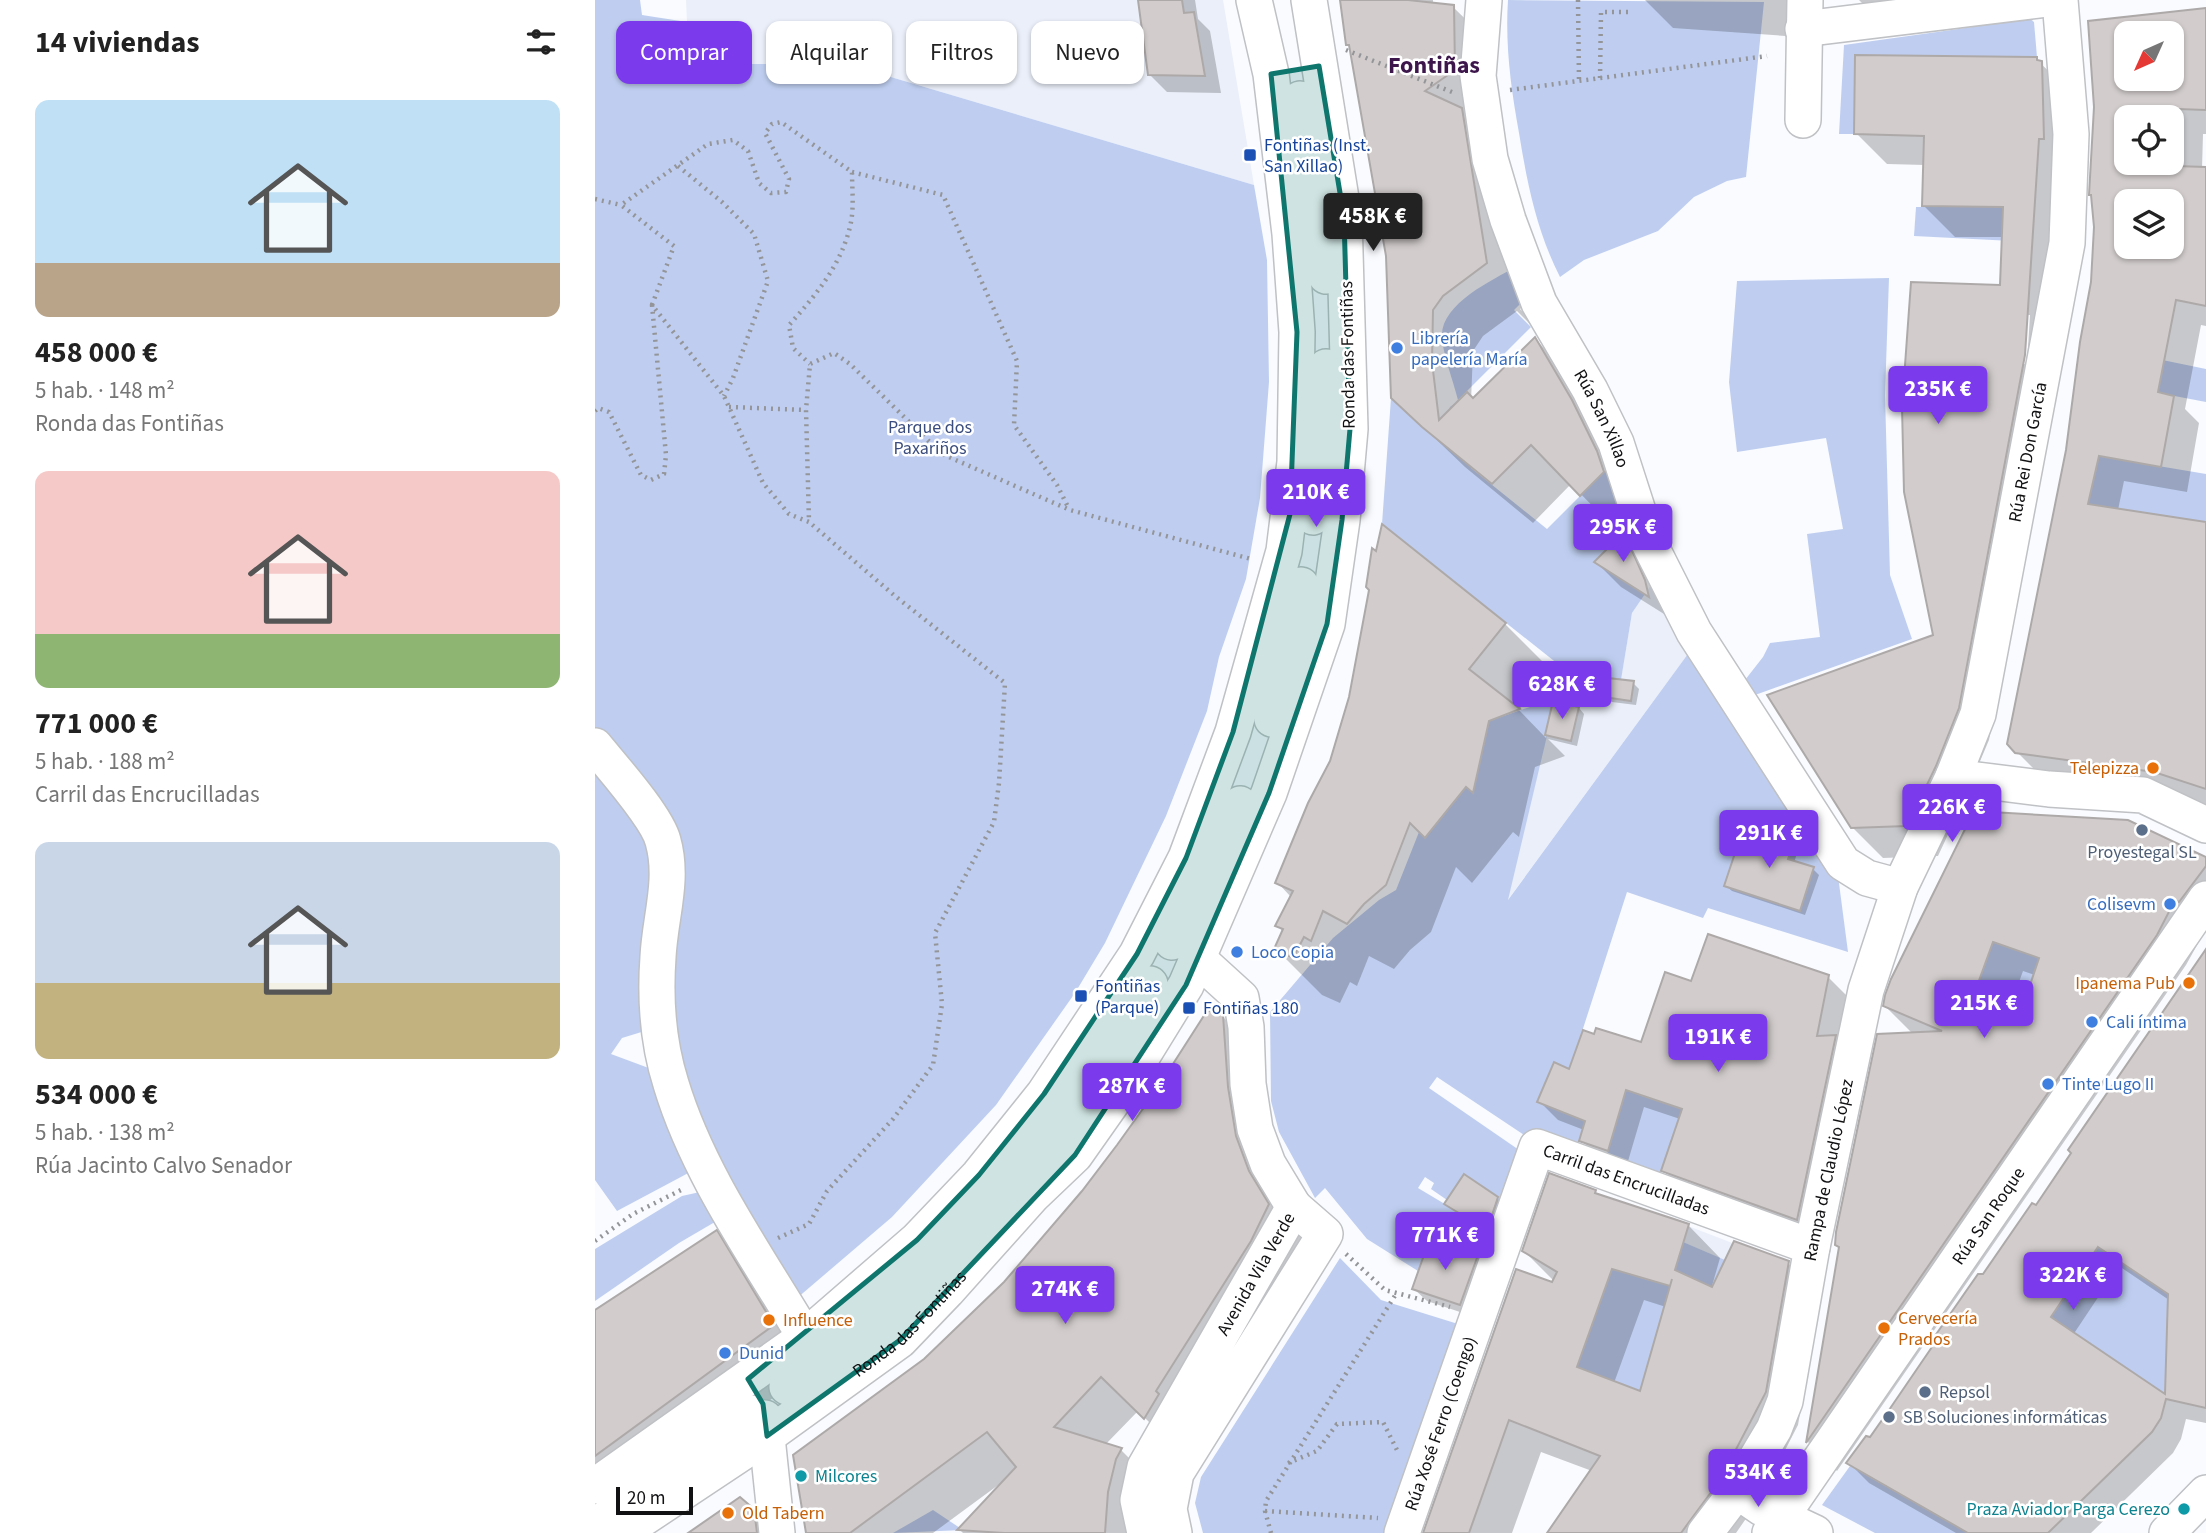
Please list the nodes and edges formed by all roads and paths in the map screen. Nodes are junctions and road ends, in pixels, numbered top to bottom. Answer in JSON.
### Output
{"nodes":[{"id":1,"x":1254,"y":0,"type":"edge"},
{"id":2,"x":1309,"y":0,"type":"edge"},
{"id":3,"x":1483,"y":0,"type":"edge"},
{"id":4,"x":1578,"y":0,"type":"edge"},
{"id":5,"x":2040,"y":0,"type":"edge"},
{"id":6,"x":2060,"y":0,"type":"edge"},
{"id":7,"x":1629,"y":12,"type":"dead end"},
{"id":8,"x":1804,"y":14,"type":"edge"},
{"id":9,"x":1767,"y":56,"type":"dead end"},
{"id":10,"x":1331,"y":57,"type":"junction"},
{"id":11,"x":1271,"y":74,"type":"junction"},
{"id":12,"x":1600,"y":78,"type":"junction"},
{"id":13,"x":1579,"y":81,"type":"junction"},
{"id":14,"x":1505,"y":91,"type":"dead end"},
{"id":15,"x":1460,"y":96,"type":"dead end"},
{"id":16,"x":1300,"y":99,"type":"dead end"},
{"id":17,"x":1803,"y":120,"type":"dead end"},
{"id":18,"x":678,"y":166,"type":"junction"},
{"id":19,"x":852,"y":172,"type":"junction"},
{"id":20,"x":595,"y":199,"type":"edge"},
{"id":21,"x":621,"y":205,"type":"junction"},
{"id":22,"x":652,"y":305,"type":"junction"},
{"id":23,"x":810,"y":364,"type":"junction"},
{"id":24,"x":724,"y":396,"type":"junction"},
{"id":25,"x":729,"y":407,"type":"junction"},
{"id":26,"x":806,"y":410,"type":"junction"},
{"id":27,"x":595,"y":411,"type":"edge"},
{"id":28,"x":1070,"y":510,"type":"junction"},
{"id":29,"x":1313,"y":517,"type":"dead end"},
{"id":30,"x":809,"y":522,"type":"junction"},
{"id":31,"x":1271,"y":556,"type":"junction"},
{"id":32,"x":1336,"y":562,"type":"junction"},
{"id":33,"x":1301,"y":585,"type":"dead end"},
{"id":34,"x":595,"y":746,"type":"edge"},
{"id":35,"x":1954,"y":777,"type":"junction"},
{"id":36,"x":2206,"y":825,"type":"edge"},
{"id":37,"x":1900,"y":887,"type":"junction"},
{"id":38,"x":2206,"y":899,"type":"edge"},
{"id":39,"x":1185,"y":961,"type":"junction"},
{"id":40,"x":1144,"y":969,"type":"junction"},
{"id":41,"x":708,"y":1176,"type":"junction"},
{"id":42,"x":1294,"y":1208,"type":"junction"},
{"id":43,"x":1325,"y":1234,"type":"junction"},
{"id":44,"x":595,"y":1241,"type":"edge"},
{"id":45,"x":751,"y":1247,"type":"junction"},
{"id":46,"x":1812,"y":1247,"type":"junction"},
{"id":47,"x":1396,"y":1294,"type":"junction"},
{"id":48,"x":1478,"y":1313,"type":"junction"},
{"id":49,"x":805,"y":1337,"type":"junction"},
{"id":50,"x":787,"y":1387,"type":"dead end"},
{"id":51,"x":755,"y":1409,"type":"junction"},
{"id":52,"x":1288,"y":1463,"type":"junction"},
{"id":53,"x":595,"y":1486,"type":"edge"},
{"id":54,"x":1737,"y":1491,"type":"junction"},
{"id":55,"x":2206,"y":1493,"type":"edge"},
{"id":56,"x":1265,"y":1511,"type":"junction"},
{"id":57,"x":1409,"y":1514,"type":"edge"},
{"id":58,"x":1775,"y":1525,"type":"edge"},
{"id":59,"x":595,"y":1526,"type":"edge"},
{"id":60,"x":621,"y":1533,"type":"edge"},
{"id":61,"x":777,"y":1533,"type":"edge"},
{"id":62,"x":1145,"y":1533,"type":"edge"},
{"id":63,"x":1174,"y":1533,"type":"edge"},
{"id":64,"x":1271,"y":1533,"type":"edge"},
{"id":65,"x":1705,"y":1533,"type":"edge"},
{"id":66,"x":1815,"y":1533,"type":"edge"},
{"id":67,"x":2167,"y":1533,"type":"edge"}],
"edges":[{"from":1,"to":11,"type":"street","name":"Ronda das Fontiñas"},
{"from":2,"to":10,"type":"street","name":"Ronda das Fontiñas"},
{"from":3,"to":37,"type":"street","name":"Rúa San Xillao"},
{"from":4,"to":13,"type":"path"},
{"from":5,"to":8,"type":"street"},
{"from":6,"to":35,"type":"street","name":"Rúa Rei Don García"},
{"from":7,"to":12,"type":"path"},
{"from":8,"to":17,"type":"street"},
{"from":9,"to":12,"type":"path"},
{"from":10,"to":11,"type":"street"},
{"from":10,"to":15,"type":"path"},
{"from":10,"to":32,"type":"street","name":"Ronda das Fontiñas"},
{"from":11,"to":31,"type":"street","name":"Ronda das Fontiñas"},
{"from":12,"to":13,"type":"path"},
{"from":13,"to":14,"type":"path"},
{"from":16,"to":29,"type":"street"},
{"from":18,"to":19,"type":"path"},
{"from":18,"to":21,"type":"path"},
{"from":18,"to":24,"type":"path"},
{"from":19,"to":23,"type":"path"},
{"from":19,"to":28,"type":"path"},
{"from":20,"to":21,"type":"path"},
{"from":21,"to":22,"type":"path"},
{"from":22,"to":24,"type":"path"},
{"from":22,"to":27,"type":"path"},
{"from":23,"to":26,"type":"path"},
{"from":23,"to":28,"type":"path"},
{"from":24,"to":25,"type":"path"},
{"from":25,"to":26,"type":"path"},
{"from":25,"to":30,"type":"path"},
{"from":26,"to":30,"type":"path"},
{"from":28,"to":31,"type":"path"},
{"from":30,"to":45,"type":"path"},
{"from":31,"to":32,"type":"street"},
{"from":31,"to":40,"type":"street","name":"Ronda das Fontiñas"},
{"from":32,"to":39,"type":"street","name":"Ronda das Fontiñas"},
{"from":33,"to":39,"type":"street"},
{"from":34,"to":41,"type":"street"},
{"from":35,"to":36,"type":"street"},
{"from":35,"to":37,"type":"street","name":"Rúa Rei Don García"},
{"from":37,"to":46,"type":"street","name":"Rampa de Claudio López"},
{"from":38,"to":58,"type":"street","name":"Rúa San Roque"},
{"from":39,"to":40,"type":"street"},
{"from":39,"to":42,"type":"street"},
{"from":39,"to":51,"type":"street","name":"Ronda das Fontiñas"},
{"from":40,"to":49,"type":"street","name":"Ronda das Fontiñas"},
{"from":40,"to":50,"type":"street"},
{"from":41,"to":44,"type":"path"},
{"from":41,"to":45,"type":"street"},
{"from":42,"to":43,"type":"street","name":"Avenida Vila Verde"},
{"from":42,"to":62,"type":"street","name":"Avenida Vila Verde"},
{"from":43,"to":47,"type":"path"},
{"from":43,"to":63,"type":"street","name":"Avenida Vila Verde"},
{"from":45,"to":49,"type":"street"},
{"from":46,"to":48,"type":"street","name":"Carril das Encrucilladas"},
{"from":46,"to":54,"type":"street","name":"Rampa de Claudio López"},
{"from":47,"to":48,"type":"path"},
{"from":47,"to":52,"type":"path"},
{"from":48,"to":57,"type":"street","name":"Rúa Xosé Ferro (Coengo)"},
{"from":49,"to":51,"type":"street","name":"Ronda das Fontiñas"},
{"from":51,"to":53,"type":"street","name":"Ronda das Fontiñas"},
{"from":51,"to":59,"type":"street"},
{"from":51,"to":60,"type":"street","name":"Ronda das Fontiñas"},
{"from":51,"to":61,"type":"street"},
{"from":52,"to":56,"type":"path"},
{"from":52,"to":57,"type":"path"},
{"from":54,"to":58,"type":"street"},
{"from":54,"to":65,"type":"street","name":"Rampa de Claudio López"},
{"from":55,"to":67,"type":"street"},
{"from":56,"to":57,"type":"path"},
{"from":56,"to":64,"type":"path"},
{"from":58,"to":66,"type":"street"}]}
